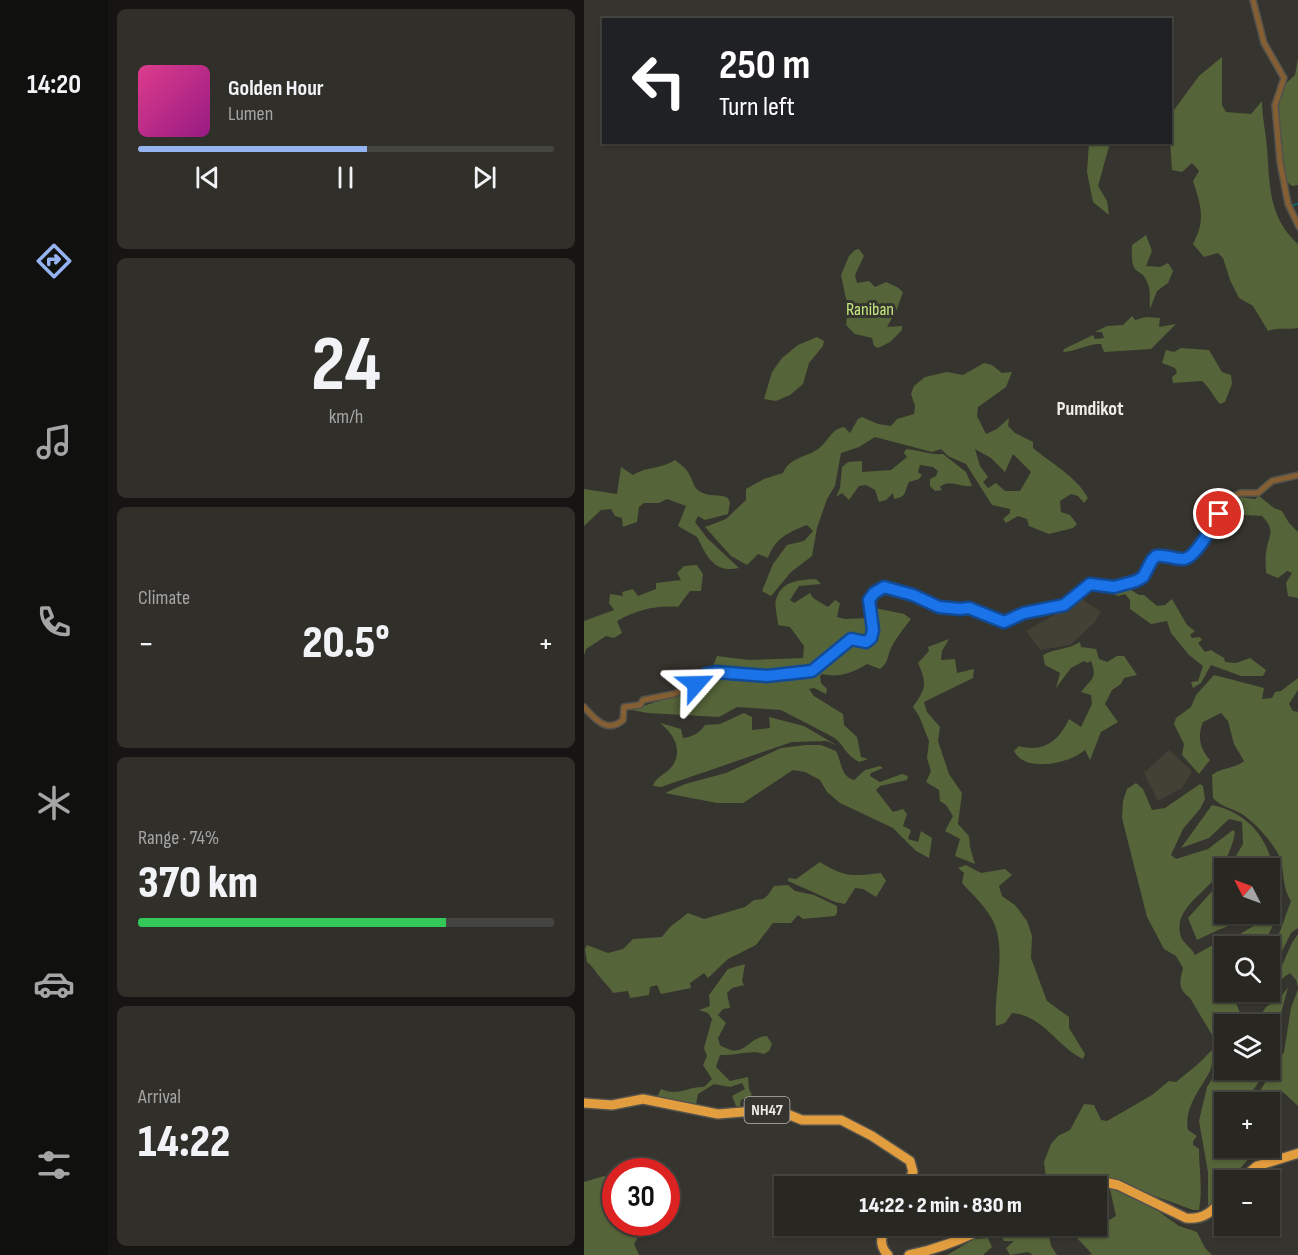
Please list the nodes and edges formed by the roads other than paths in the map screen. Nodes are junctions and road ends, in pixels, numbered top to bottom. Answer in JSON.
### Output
{"nodes":[{"id":1,"x":1253,"y":0,"type":"edge"},
{"id":2,"x":1298,"y":227,"type":"edge"},
{"id":3,"x":1298,"y":475,"type":"edge"},
{"id":4,"x":584,"y":707,"type":"edge"},
{"id":5,"x":584,"y":1103,"type":"edge"},
{"id":6,"x":1298,"y":1152,"type":"edge"},
{"id":7,"x":1252,"y":1170,"type":"edge"},
{"id":8,"x":911,"y":1176,"type":"edge"},
{"id":9,"x":1107,"y":1183,"type":"edge"},
{"id":10,"x":1214,"y":1208,"type":"edge"},
{"id":11,"x":882,"y":1236,"type":"edge"},
{"id":12,"x":970,"y":1236,"type":"edge"},
{"id":13,"x":888,"y":1255,"type":"edge"},
{"id":14,"x":909,"y":1255,"type":"edge"}],
"edges":[{"from":1,"to":2,"type":"street"},
{"from":3,"to":4,"type":"street"},
{"from":5,"to":8,"type":"highway","number":"NH47"},
{"from":6,"to":7,"type":"highway"},
{"from":9,"to":10,"type":"highway"},
{"from":11,"to":13,"type":"highway"},
{"from":12,"to":14,"type":"highway"}]}
